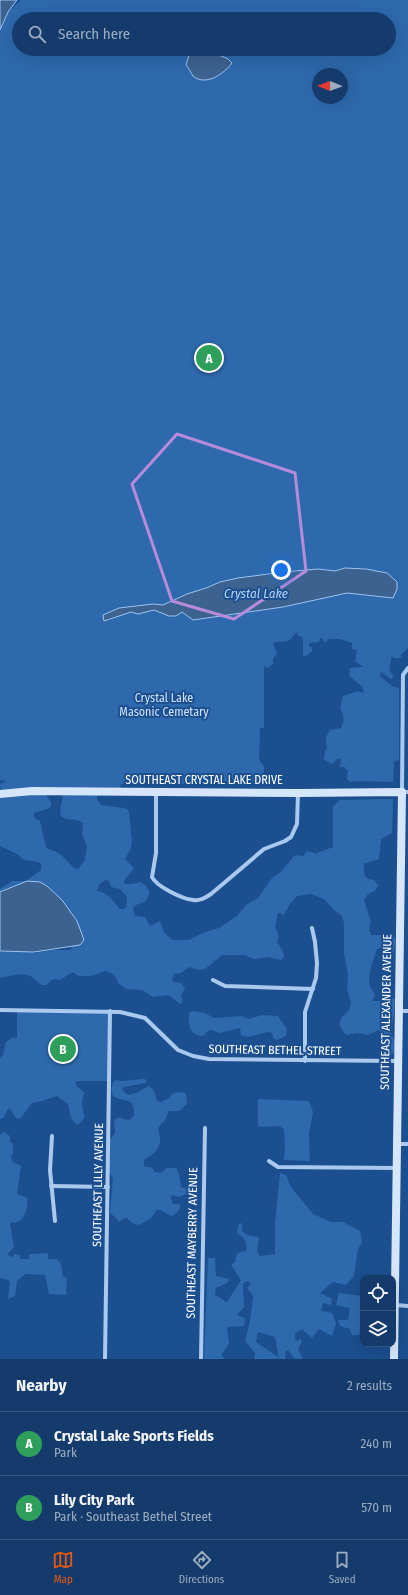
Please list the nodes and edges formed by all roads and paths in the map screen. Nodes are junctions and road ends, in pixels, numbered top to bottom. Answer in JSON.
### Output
{"nodes":[{"id":1,"x":408,"y":668,"type":"edge"},
{"id":2,"x":156,"y":792,"type":"junction"},
{"id":3,"x":405,"y":792,"type":"edge"},
{"id":4,"x":298,"y":793,"type":"junction"},
{"id":5,"x":0,"y":794,"type":"edge"},
{"id":6,"x":312,"y":928,"type":"dead end"},
{"id":7,"x":213,"y":980,"type":"dead end"},
{"id":8,"x":312,"y":989,"type":"junction"},
{"id":9,"x":0,"y":1010,"type":"edge"},
{"id":10,"x":398,"y":1011,"type":"junction"},
{"id":11,"x":110,"y":1012,"type":"junction"},
{"id":12,"x":408,"y":1012,"type":"edge"},
{"id":13,"x":305,"y":1060,"type":"junction"},
{"id":14,"x":397,"y":1061,"type":"junction"},
{"id":15,"x":205,"y":1128,"type":"dead end"},
{"id":16,"x":52,"y":1136,"type":"dead end"},
{"id":17,"x":397,"y":1144,"type":"junction"},
{"id":18,"x":408,"y":1144,"type":"edge"},
{"id":19,"x":269,"y":1161,"type":"dead end"},
{"id":20,"x":396,"y":1168,"type":"junction"},
{"id":21,"x":51,"y":1186,"type":"junction"},
{"id":22,"x":108,"y":1187,"type":"junction"},
{"id":23,"x":55,"y":1221,"type":"dead end"},
{"id":24,"x":396,"y":1275,"type":"edge"},
{"id":25,"x":396,"y":1305,"type":"edge"},
{"id":26,"x":408,"y":1306,"type":"edge"},
{"id":27,"x":396,"y":1311,"type":"edge"},
{"id":28,"x":105,"y":1359,"type":"edge"},
{"id":29,"x":201,"y":1359,"type":"edge"},
{"id":30,"x":394,"y":1359,"type":"edge"}],
"edges":[{"from":1,"to":3,"type":"street","name":"SOUTHEAST ALEXANDER AVENUE"},
{"from":2,"to":4,"type":"street","name":"SOUTHEAST CRYSTAL LAKE DRIVE"},
{"from":2,"to":4,"type":"street"},
{"from":2,"to":5,"type":"street","name":"SOUTHEAST CRYSTAL LAKE DRIVE"},
{"from":3,"to":4,"type":"street","name":"SOUTHEAST CRYSTAL LAKE DRIVE"},
{"from":3,"to":10,"type":"street","name":"SOUTHEAST ALEXANDER AVENUE"},
{"from":6,"to":8,"type":"street"},
{"from":7,"to":8,"type":"street"},
{"from":8,"to":13,"type":"street"},
{"from":9,"to":11,"type":"street","name":"SOUTHEAST BETHEL STREET"},
{"from":10,"to":12,"type":"street"},
{"from":10,"to":14,"type":"street","name":"SOUTHEAST ALEXANDER AVENUE"},
{"from":11,"to":13,"type":"street","name":"SOUTHEAST BETHEL STREET"},
{"from":11,"to":22,"type":"street","name":"SOUTHEAST LILLY AVENUE"},
{"from":13,"to":14,"type":"street","name":"SOUTHEAST BETHEL STREET"},
{"from":14,"to":17,"type":"street","name":"SOUTHEAST ALEXANDER AVENUE"},
{"from":15,"to":29,"type":"street","name":"SOUTHEAST MAYBERRY AVENUE"},
{"from":16,"to":21,"type":"street"},
{"from":17,"to":18,"type":"street"},
{"from":17,"to":20,"type":"street","name":"SOUTHEAST ALEXANDER AVENUE"},
{"from":19,"to":20,"type":"street"},
{"from":20,"to":24,"type":"street","name":"SOUTHEAST ALEXANDER AVENUE"},
{"from":21,"to":22,"type":"street"},
{"from":21,"to":23,"type":"street"},
{"from":22,"to":28,"type":"street","name":"SOUTHEAST LILLY AVENUE"},
{"from":25,"to":26,"type":"street"},
{"from":27,"to":30,"type":"street","name":"SOUTHEAST ALEXANDER AVENUE"}]}
